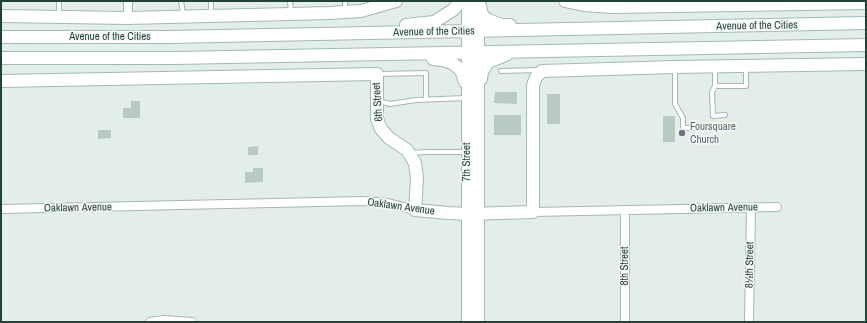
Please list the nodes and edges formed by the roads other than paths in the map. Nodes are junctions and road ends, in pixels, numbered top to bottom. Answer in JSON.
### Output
{"nodes":[{"id":1,"x":59,"y":1,"type":"edge"},
{"id":2,"x":128,"y":1,"type":"edge"},
{"id":3,"x":181,"y":1,"type":"edge"},
{"id":4,"x":211,"y":1,"type":"edge"},
{"id":5,"x":290,"y":1,"type":"edge"},
{"id":6,"x":396,"y":1,"type":"edge"},
{"id":7,"x":461,"y":1,"type":"edge"},
{"id":8,"x":468,"y":1,"type":"edge"},
{"id":9,"x":478,"y":1,"type":"edge"},
{"id":10,"x":565,"y":1,"type":"edge"},
{"id":11,"x":737,"y":3,"type":"edge"},
{"id":12,"x":793,"y":3,"type":"edge"},
{"id":13,"x":866,"y":3,"type":"edge"},
{"id":14,"x":605,"y":4,"type":"edge"},
{"id":15,"x":678,"y":4,"type":"edge"},
{"id":16,"x":345,"y":7,"type":"edge"},
{"id":17,"x":291,"y":14,"type":"junction"},
{"id":18,"x":1,"y":16,"type":"edge"},
{"id":19,"x":211,"y":16,"type":"junction"},
{"id":20,"x":59,"y":17,"type":"junction"},
{"id":21,"x":183,"y":17,"type":"junction"},
{"id":22,"x":128,"y":18,"type":"junction"},
{"id":23,"x":866,"y":23,"type":"edge"},
{"id":24,"x":621,"y":28,"type":"junction"},
{"id":25,"x":473,"y":31,"type":"junction"},
{"id":26,"x":275,"y":35,"type":"junction"},
{"id":27,"x":1,"y":37,"type":"edge"},
{"id":28,"x":866,"y":45,"type":"edge"},
{"id":29,"x":472,"y":52,"type":"junction"},
{"id":30,"x":521,"y":52,"type":"junction"},
{"id":31,"x":334,"y":55,"type":"junction"},
{"id":32,"x":1,"y":58,"type":"edge"},
{"id":33,"x":866,"y":64,"type":"edge"},
{"id":34,"x":715,"y":66,"type":"junction"},
{"id":35,"x":746,"y":66,"type":"junction"},
{"id":36,"x":675,"y":67,"type":"junction"},
{"id":37,"x":546,"y":70,"type":"junction"},
{"id":38,"x":501,"y":71,"type":"dead end"},
{"id":39,"x":377,"y":74,"type":"junction"},
{"id":40,"x":1,"y":81,"type":"edge"},
{"id":41,"x":715,"y":86,"type":"junction"},
{"id":42,"x":467,"y":93,"type":"junction"},
{"id":43,"x":377,"y":100,"type":"junction"},
{"id":44,"x":426,"y":100,"type":"junction"},
{"id":45,"x":478,"y":108,"type":"junction"},
{"id":46,"x":725,"y":115,"type":"dead end"},
{"id":47,"x":700,"y":128,"type":"dead end"},
{"id":48,"x":467,"y":152,"type":"junction"},
{"id":49,"x":410,"y":153,"type":"junction"},
{"id":50,"x":777,"y":207,"type":"dead end"},
{"id":51,"x":751,"y":208,"type":"junction"},
{"id":52,"x":1,"y":209,"type":"edge"},
{"id":53,"x":415,"y":210,"type":"junction"},
{"id":54,"x":625,"y":210,"type":"junction"},
{"id":55,"x":533,"y":212,"type":"junction"},
{"id":56,"x":473,"y":213,"type":"junction"},
{"id":57,"x":150,"y":322,"type":"edge"},
{"id":58,"x":192,"y":322,"type":"edge"},
{"id":59,"x":468,"y":322,"type":"edge"},
{"id":60,"x":478,"y":322,"type":"edge"},
{"id":61,"x":625,"y":322,"type":"edge"},
{"id":62,"x":749,"y":322,"type":"edge"}],
"edges":[{"from":1,"to":20,"type":"lane"},
{"from":2,"to":22,"type":"street"},
{"from":3,"to":21,"type":"lane"},
{"from":4,"to":19,"type":"lane"},
{"from":5,"to":17,"type":"lane"},
{"from":6,"to":16,"type":"main road","name":"Avenue of the Cities"},
{"from":7,"to":26,"type":"main road"},
{"from":8,"to":25,"type":"main road","name":"7th Street"},
{"from":9,"to":24,"type":"main road"},
{"from":9,"to":25,"type":"main road","name":"7th Street"},
{"from":10,"to":14,"type":"main road","name":"Avenue of the Cities"},
{"from":11,"to":12,"type":"main road","name":"Avenue of the Cities"},
{"from":11,"to":15,"type":"main road","name":"Avenue of the Cities"},
{"from":12,"to":13,"type":"main road","name":"Avenue of the Cities"},
{"from":14,"to":15,"type":"main road","name":"Avenue of the Cities"},
{"from":16,"to":17,"type":"main road","name":"Avenue of the Cities"},
{"from":17,"to":19,"type":"main road","name":"Avenue of the Cities"},
{"from":18,"to":20,"type":"main road","name":"Avenue of the Cities"},
{"from":19,"to":21,"type":"main road","name":"Avenue of the Cities"},
{"from":20,"to":22,"type":"main road","name":"Avenue of the Cities"},
{"from":21,"to":22,"type":"main road","name":"Avenue of the Cities"},
{"from":23,"to":24,"type":"main road","name":"Avenue of the Cities"},
{"from":24,"to":25,"type":"main road","name":"Avenue of the Cities"},
{"from":25,"to":26,"type":"main road","name":"Avenue of the Cities"},
{"from":25,"to":29,"type":"main road","name":"7th Street"},
{"from":26,"to":27,"type":"main road","name":"Avenue of the Cities"},
{"from":28,"to":30,"type":"main road","name":"Avenue of the Cities"},
{"from":29,"to":30,"type":"main road","name":"Avenue of the Cities"},
{"from":29,"to":31,"type":"main road","name":"Avenue of the Cities"},
{"from":29,"to":42,"type":"main road","name":"7th Street"},
{"from":29,"to":45,"type":"main road","name":"7th Street"},
{"from":30,"to":45,"type":"main road"},
{"from":31,"to":32,"type":"main road","name":"Avenue of the Cities"},
{"from":31,"to":42,"type":"main road"},
{"from":33,"to":35,"type":"main road"},
{"from":34,"to":35,"type":"main road"},
{"from":34,"to":36,"type":"main road"},
{"from":34,"to":41,"type":"lane"},
{"from":35,"to":41,"type":"lane"},
{"from":36,"to":37,"type":"main road"},
{"from":36,"to":47,"type":"lane"},
{"from":37,"to":38,"type":"lane"},
{"from":37,"to":55,"type":"main road"},
{"from":39,"to":40,"type":"main road"},
{"from":39,"to":43,"type":"main road","name":"6th Street"},
{"from":39,"to":44,"type":"lane"},
{"from":41,"to":46,"type":"lane"},
{"from":42,"to":44,"type":"lane"},
{"from":42,"to":48,"type":"main road","name":"7th Street"},
{"from":43,"to":44,"type":"lane"},
{"from":43,"to":49,"type":"main road","name":"6th Street"},
{"from":45,"to":56,"type":"main road","name":"7th Street"},
{"from":48,"to":49,"type":"lane"},
{"from":48,"to":56,"type":"main road","name":"7th Street"},
{"from":49,"to":53,"type":"main road"},
{"from":50,"to":51,"type":"street","name":"Oaklawn Avenue"},
{"from":51,"to":54,"type":"street","name":"Oaklawn Avenue"},
{"from":51,"to":62,"type":"street","name":"8½th Street"},
{"from":52,"to":53,"type":"street","name":"Oaklawn Avenue"},
{"from":53,"to":56,"type":"main road","name":"Oaklawn Avenue"},
{"from":54,"to":55,"type":"street","name":"Oaklawn Avenue"},
{"from":54,"to":61,"type":"street","name":"8th Street"},
{"from":55,"to":56,"type":"main road","name":"Oaklawn Avenue"},
{"from":56,"to":59,"type":"main road","name":"7th Street"},
{"from":56,"to":60,"type":"main road","name":"7th Street"},
{"from":57,"to":58,"type":"street"}]}
